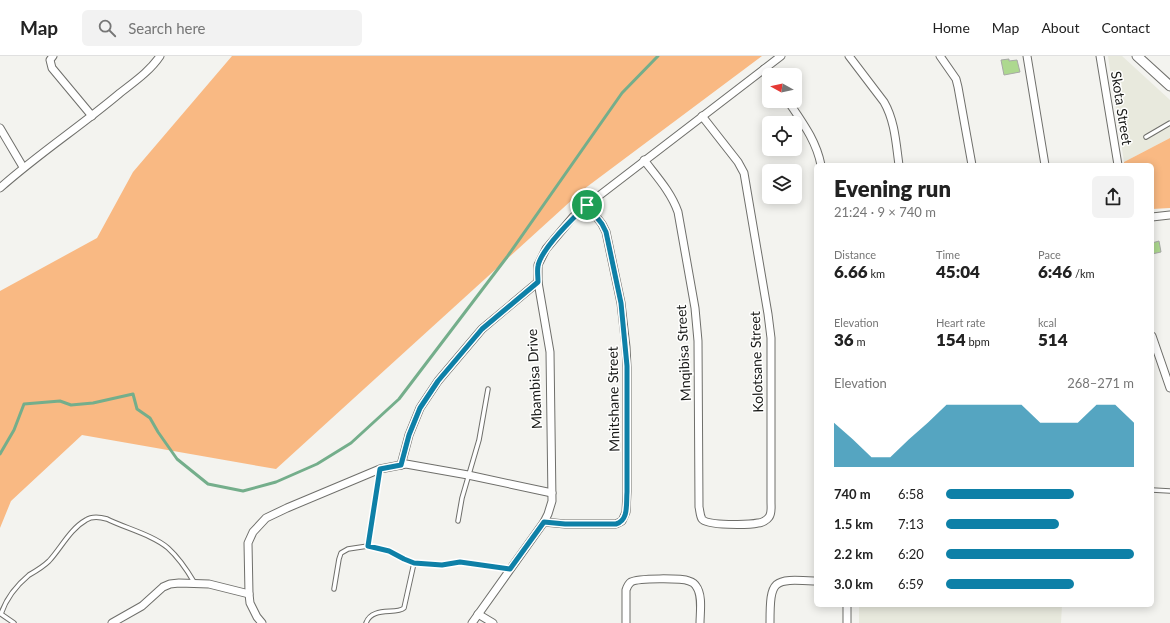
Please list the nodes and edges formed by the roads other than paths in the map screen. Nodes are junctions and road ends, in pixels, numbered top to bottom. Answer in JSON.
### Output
{"nodes":[{"id":1,"x":52,"y":56,"type":"edge"},
{"id":2,"x":160,"y":56,"type":"edge"},
{"id":3,"x":782,"y":56,"type":"edge"},
{"id":4,"x":849,"y":56,"type":"edge"},
{"id":5,"x":940,"y":56,"type":"edge"},
{"id":6,"x":1027,"y":56,"type":"edge"},
{"id":7,"x":1100,"y":56,"type":"edge"},
{"id":8,"x":1137,"y":56,"type":"edge"},
{"id":9,"x":765,"y":68,"type":"edge"},
{"id":10,"x":762,"y":71,"type":"edge"},
{"id":11,"x":1170,"y":86,"type":"edge"},
{"id":12,"x":793,"y":108,"type":"edge"},
{"id":13,"x":92,"y":116,"type":"junction"},
{"id":14,"x":702,"y":116,"type":"junction"},
{"id":15,"x":1170,"y":123,"type":"edge"},
{"id":16,"x":0,"y":128,"type":"edge"},
{"id":17,"x":1146,"y":137,"type":"dead end"},
{"id":18,"x":644,"y":160,"type":"junction"},
{"id":19,"x":819,"y":163,"type":"edge"},
{"id":20,"x":900,"y":163,"type":"edge"},
{"id":21,"x":972,"y":163,"type":"edge"},
{"id":22,"x":1045,"y":163,"type":"edge"},
{"id":23,"x":1118,"y":163,"type":"edge"},
{"id":24,"x":23,"y":167,"type":"junction"},
{"id":25,"x":0,"y":188,"type":"edge"},
{"id":26,"x":587,"y":205,"type":"junction"},
{"id":27,"x":1170,"y":215,"type":"edge"},
{"id":28,"x":1154,"y":217,"type":"edge"},
{"id":29,"x":538,"y":282,"type":"junction"},
{"id":30,"x":1154,"y":342,"type":"edge"},
{"id":31,"x":1170,"y":388,"type":"edge"},
{"id":32,"x":488,"y":389,"type":"dead end"},
{"id":33,"x":401,"y":465,"type":"junction"},
{"id":34,"x":380,"y":469,"type":"junction"},
{"id":35,"x":468,"y":476,"type":"junction"},
{"id":36,"x":1154,"y":490,"type":"edge"},
{"id":37,"x":1170,"y":491,"type":"edge"},
{"id":38,"x":552,"y":493,"type":"junction"},
{"id":39,"x":458,"y":521,"type":"dead end"},
{"id":40,"x":544,"y":522,"type":"junction"},
{"id":41,"x":714,"y":524,"type":"joint"},
{"id":42,"x":368,"y":546,"type":"junction"},
{"id":43,"x":414,"y":563,"type":"junction"},
{"id":44,"x":510,"y":569,"type":"junction"},
{"id":45,"x":814,"y":581,"type":"edge"},
{"id":46,"x":195,"y":583,"type":"junction"},
{"id":47,"x":334,"y":589,"type":"dead end"},
{"id":48,"x":249,"y":594,"type":"junction"},
{"id":49,"x":847,"y":607,"type":"edge"},
{"id":50,"x":478,"y":614,"type":"junction"},
{"id":51,"x":1,"y":616,"type":"edge"},
{"id":52,"x":14,"y":623,"type":"edge"},
{"id":53,"x":112,"y":623,"type":"edge"},
{"id":54,"x":262,"y":623,"type":"edge"},
{"id":55,"x":366,"y":623,"type":"edge"},
{"id":56,"x":472,"y":623,"type":"edge"},
{"id":57,"x":493,"y":623,"type":"edge"},
{"id":58,"x":626,"y":623,"type":"edge"},
{"id":59,"x":700,"y":623,"type":"edge"},
{"id":60,"x":770,"y":623,"type":"edge"},
{"id":61,"x":847,"y":623,"type":"edge"}],
"edges":[{"from":1,"to":13,"type":"street"},
{"from":2,"to":13,"type":"street"},
{"from":3,"to":9,"type":"street","name":"Mbambisa Drive"},
{"from":4,"to":20,"type":"street"},
{"from":5,"to":21,"type":"street"},
{"from":6,"to":22,"type":"street"},
{"from":7,"to":23,"type":"street","name":"Skota Street"},
{"from":8,"to":11,"type":"street"},
{"from":10,"to":14,"type":"street","name":"Mbambisa Drive"},
{"from":12,"to":19,"type":"street"},
{"from":13,"to":24,"type":"street"},
{"from":14,"to":18,"type":"street","name":"Mbambisa Drive"},
{"from":14,"to":41,"type":"street","name":"Kolotsane Street"},
{"from":15,"to":17,"type":"lane"},
{"from":16,"to":24,"type":"street"},
{"from":18,"to":26,"type":"street","name":"Mbambisa Drive"},
{"from":18,"to":41,"type":"street","name":"Mnqibisa Street"},
{"from":24,"to":25,"type":"street"},
{"from":26,"to":29,"type":"street","name":"Mbambisa Drive"},
{"from":26,"to":40,"type":"street","name":"Mnitshane Street"},
{"from":27,"to":28,"type":"street"},
{"from":29,"to":33,"type":"street"},
{"from":29,"to":38,"type":"street","name":"Mbambisa Drive"},
{"from":30,"to":31,"type":"street"},
{"from":32,"to":35,"type":"lane"},
{"from":33,"to":34,"type":"street"},
{"from":33,"to":35,"type":"street"},
{"from":34,"to":42,"type":"lane"},
{"from":34,"to":48,"type":"street"},
{"from":35,"to":38,"type":"street"},
{"from":35,"to":39,"type":"lane"},
{"from":36,"to":37,"type":"lane"},
{"from":38,"to":40,"type":"street","name":"Mbambisa Drive"},
{"from":40,"to":44,"type":"street","name":"Mbambisa Drive"},
{"from":42,"to":43,"type":"lane"},
{"from":42,"to":47,"type":"lane"},
{"from":43,"to":44,"type":"lane"},
{"from":43,"to":55,"type":"lane"},
{"from":44,"to":50,"type":"street","name":"Mbambisa Drive"},
{"from":45,"to":60,"type":"street"},
{"from":46,"to":48,"type":"street"},
{"from":46,"to":51,"type":"lane"},
{"from":46,"to":53,"type":"street"},
{"from":48,"to":54,"type":"street"},
{"from":49,"to":61,"type":"street"},
{"from":50,"to":56,"type":"street","name":"Mbambisa Drive"},
{"from":50,"to":57,"type":"street"},
{"from":51,"to":52,"type":"lane"},
{"from":58,"to":59,"type":"street"}]}
